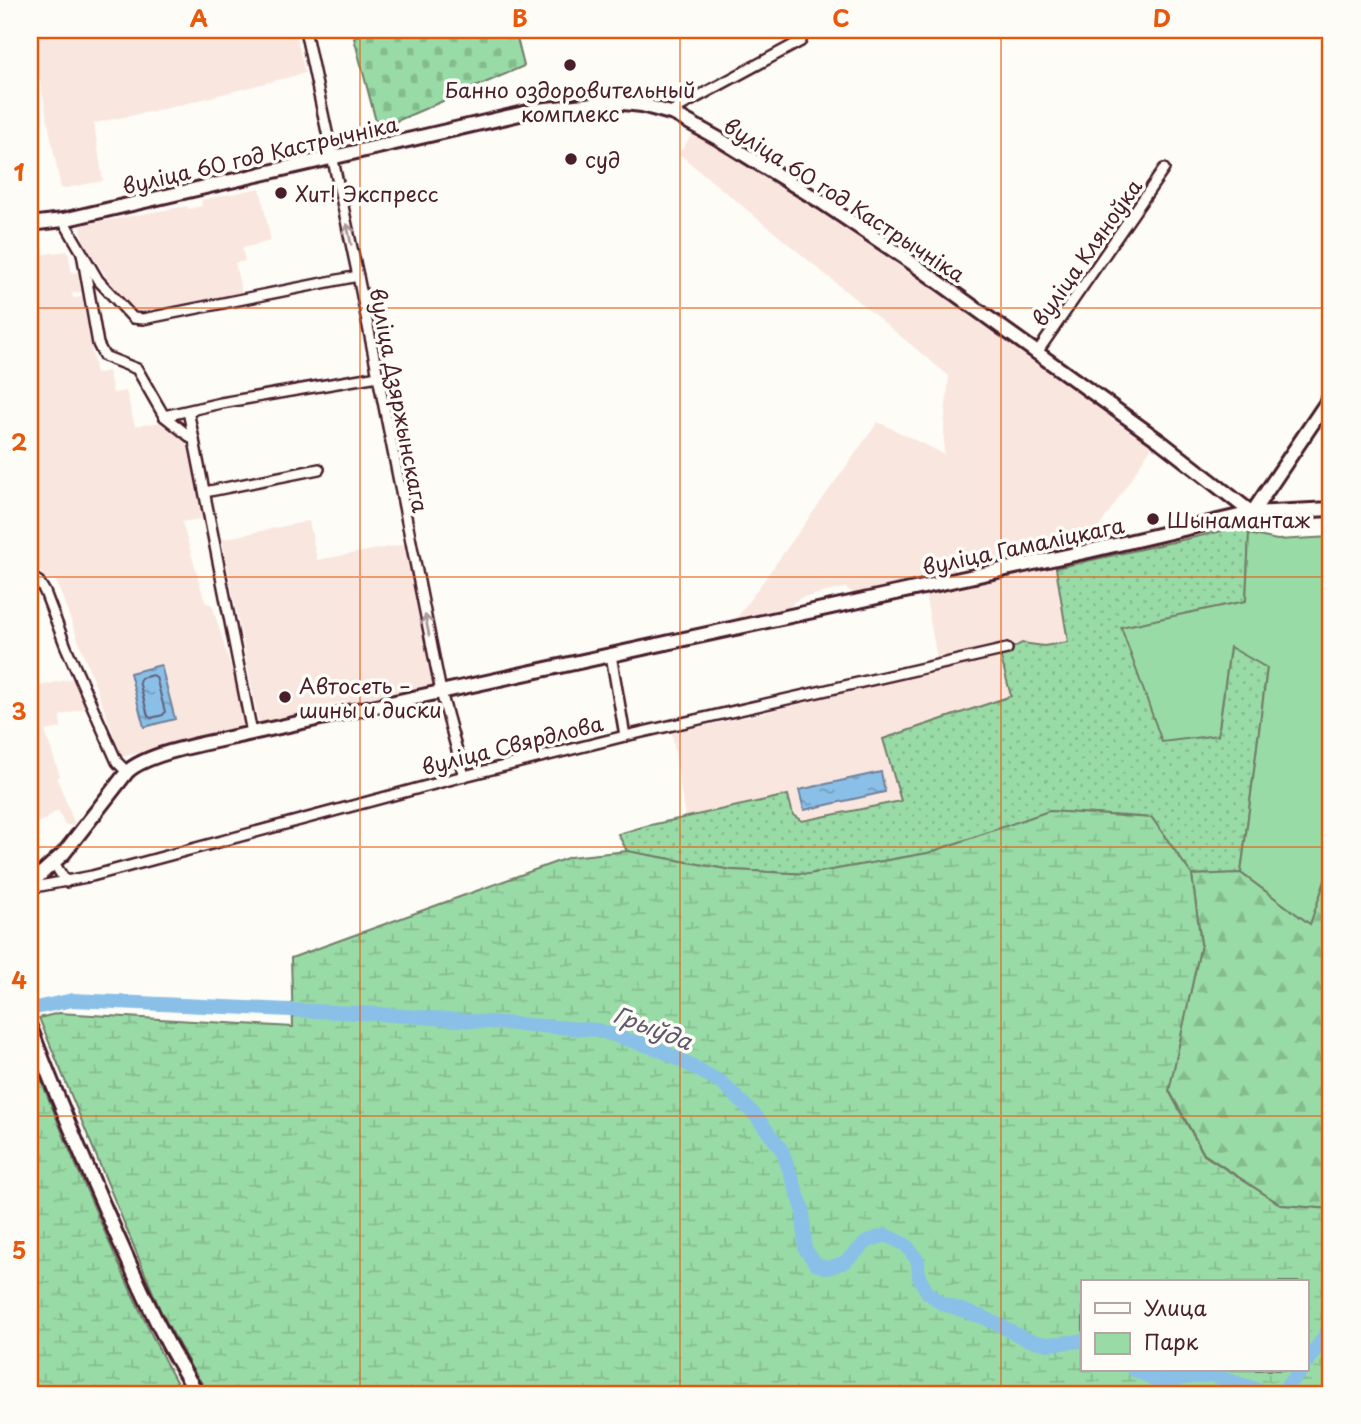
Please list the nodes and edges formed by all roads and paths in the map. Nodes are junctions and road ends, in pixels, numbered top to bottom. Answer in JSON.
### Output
{"nodes":[{"id":1,"x":304,"y":30,"type":"edge"},
{"id":2,"x":794,"y":30,"type":"edge"},
{"id":3,"x":674,"y":114,"type":"junction"},
{"id":4,"x":333,"y":156,"type":"junction"},
{"id":5,"x":1164,"y":169,"type":"dead end"},
{"id":6,"x":63,"y":220,"type":"junction"},
{"id":7,"x":30,"y":224,"type":"edge"},
{"id":8,"x":82,"y":253,"type":"junction"},
{"id":9,"x":358,"y":276,"type":"junction"},
{"id":10,"x":1036,"y":354,"type":"junction"},
{"id":11,"x":378,"y":376,"type":"junction"},
{"id":12,"x":1331,"y":396,"type":"edge"},
{"id":13,"x":188,"y":411,"type":"junction"},
{"id":14,"x":164,"y":416,"type":"junction"},
{"id":15,"x":194,"y":440,"type":"junction"},
{"id":16,"x":319,"y":468,"type":"dead end"},
{"id":17,"x":205,"y":492,"type":"junction"},
{"id":18,"x":1331,"y":509,"type":"edge"},
{"id":19,"x":1252,"y":513,"type":"junction"},
{"id":20,"x":30,"y":576,"type":"edge"},
{"id":21,"x":889,"y":595,"type":"joint"},
{"id":22,"x":1007,"y":649,"type":"dead end"},
{"id":23,"x":611,"y":655,"type":"junction"},
{"id":24,"x":441,"y":692,"type":"junction"},
{"id":25,"x":253,"y":733,"type":"junction"},
{"id":26,"x":625,"y":736,"type":"junction"},
{"id":27,"x":127,"y":772,"type":"junction"},
{"id":28,"x":464,"y":776,"type":"junction"},
{"id":29,"x":54,"y":863,"type":"junction"},
{"id":30,"x":66,"y":883,"type":"junction"},
{"id":31,"x":30,"y":886,"type":"edge"},
{"id":32,"x":30,"y":1027,"type":"edge"},
{"id":33,"x":198,"y":1394,"type":"edge"}],
"edges":[{"from":1,"to":4,"type":"street","name":"вуліца Дзяржынскага"},
{"from":2,"to":3,"type":"street"},
{"from":3,"to":4,"type":"street","name":"вуліца 60 год Кастрычніка"},
{"from":3,"to":10,"type":"street","name":"вуліца 60 год Кастрычніка"},
{"from":4,"to":6,"type":"street","name":"вуліца 60 год Кастрычніка"},
{"from":9,"to":4,"type":"street","name":"вуліца Дзяржынскага","one_way":true},
{"from":5,"to":10,"type":"street","name":"вуліца Кляноўка"},
{"from":6,"to":7,"type":"street","name":"вуліца 60 год Кастрычніка"},
{"from":6,"to":8,"type":"street"},
{"from":8,"to":9,"type":"street"},
{"from":8,"to":14,"type":"street"},
{"from":9,"to":11,"type":"street","name":"вуліца Дзяржынскага"},
{"from":10,"to":19,"type":"street","name":"вуліца 60 год Кастрычніка"},
{"from":11,"to":13,"type":"street"},
{"from":24,"to":11,"type":"street","name":"вуліца Дзяржынскага","one_way":true},
{"from":12,"to":19,"type":"street"},
{"from":13,"to":14,"type":"street"},
{"from":13,"to":15,"type":"street"},
{"from":14,"to":15,"type":"street"},
{"from":15,"to":17,"type":"street"},
{"from":16,"to":17,"type":"street"},
{"from":17,"to":25,"type":"street"},
{"from":18,"to":19,"type":"street","name":"вуліца Гамаліцкага"},
{"from":19,"to":21,"type":"street","name":"вуліца Гамаліцкага"},
{"from":20,"to":27,"type":"street"},
{"from":21,"to":23,"type":"street","name":"вуліца Свярдлова"},
{"from":22,"to":26,"type":"street","name":"вуліца Свярдлова"},
{"from":23,"to":24,"type":"street","name":"вуліца Свярдлова"},
{"from":23,"to":26,"type":"street"},
{"from":24,"to":25,"type":"street","name":"вуліца Свярдлова"},
{"from":24,"to":28,"type":"street","name":"вуліца Дзяржынскага"},
{"from":25,"to":27,"type":"street","name":"вуліца Свярдлова"},
{"from":26,"to":28,"type":"street","name":"вуліца Свярдлова"},
{"from":27,"to":29,"type":"street","name":"вуліца Свярдлова"},
{"from":28,"to":30,"type":"street","name":"вуліца Свярдлова"},
{"from":29,"to":30,"type":"street"},
{"from":29,"to":31,"type":"street","name":"вуліца Свярдлова"},
{"from":30,"to":31,"type":"street","name":"вуліца Свярдлова"},
{"from":32,"to":33,"type":"street"}]}
